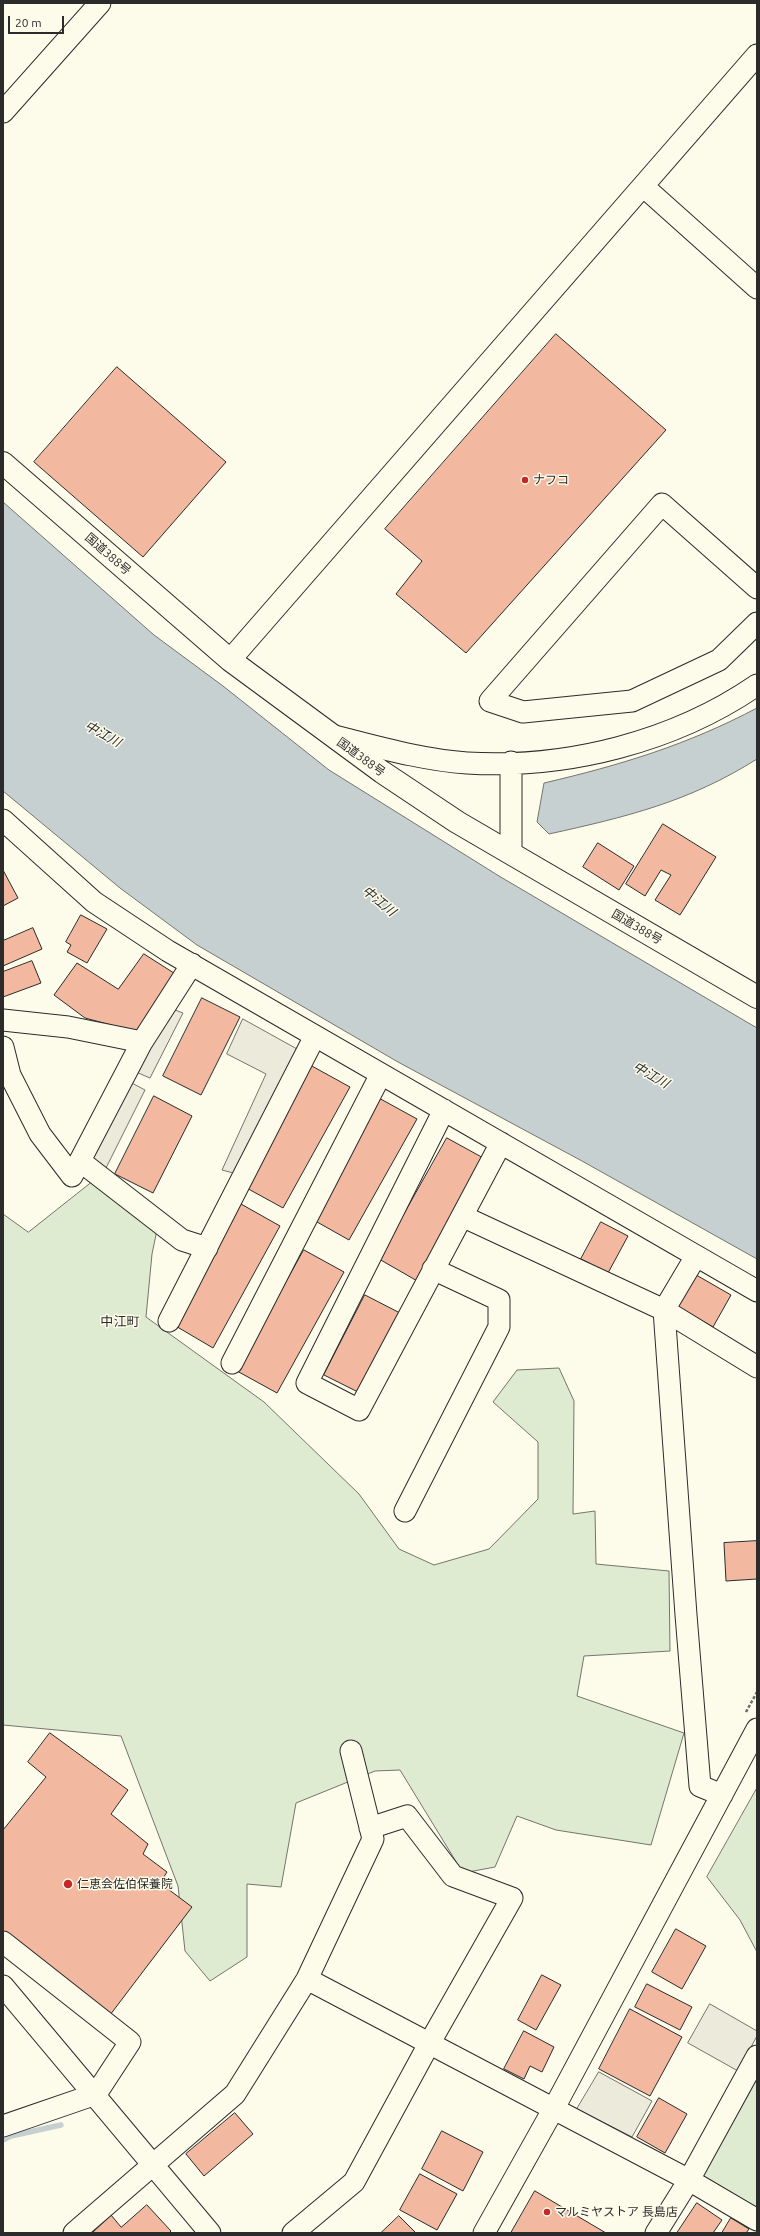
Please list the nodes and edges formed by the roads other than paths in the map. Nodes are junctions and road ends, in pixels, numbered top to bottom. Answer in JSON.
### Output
{"nodes":[{"id":1,"x":100,"y":3,"type":"edge"},
{"id":2,"x":757,"y":55,"type":"edge"},
{"id":3,"x":3,"y":112,"type":"edge"},
{"id":4,"x":643,"y":186,"type":"junction"},
{"id":5,"x":757,"y":288,"type":"edge"},
{"id":6,"x":3,"y":463,"type":"edge"},
{"id":7,"x":757,"y":588,"type":"edge"},
{"id":8,"x":757,"y":623,"type":"edge"},
{"id":9,"x":230,"y":660,"type":"junction"},
{"id":10,"x":757,"y":685,"type":"edge"},
{"id":11,"x":330,"y":734,"type":"junction"},
{"id":12,"x":511,"y":762,"type":"junction"},
{"id":13,"x":3,"y":820,"type":"edge"},
{"id":14,"x":510,"y":853,"type":"junction"},
{"id":15,"x":192,"y":964,"type":"junction"},
{"id":16,"x":757,"y":997,"type":"edge"},
{"id":17,"x":3,"y":1020,"type":"edge"},
{"id":18,"x":316,"y":1036,"type":"junction"},
{"id":19,"x":142,"y":1042,"type":"junction"},
{"id":20,"x":3,"y":1047,"type":"edge"},
{"id":21,"x":381,"y":1074,"type":"junction"},
{"id":22,"x":444,"y":1110,"type":"junction"},
{"id":23,"x":501,"y":1143,"type":"junction"},
{"id":24,"x":80,"y":1161,"type":"junction"},
{"id":25,"x":462,"y":1216,"type":"junction"},
{"id":26,"x":207,"y":1248,"type":"junction"},
{"id":27,"x":696,"y":1256,"type":"junction"},
{"id":28,"x":434,"y":1269,"type":"junction"},
{"id":29,"x":757,"y":1292,"type":"edge"},
{"id":30,"x":664,"y":1310,"type":"junction"},
{"id":31,"x":169,"y":1321,"type":"dead end"},
{"id":32,"x":232,"y":1363,"type":"dead end"},
{"id":33,"x":757,"y":1367,"type":"edge"},
{"id":34,"x":405,"y":1511,"type":"dead end"},
{"id":35,"x":757,"y":1729,"type":"edge"},
{"id":36,"x":351,"y":1751,"type":"dead end"},
{"id":37,"x":722,"y":1795,"type":"junction"},
{"id":38,"x":370,"y":1828,"type":"junction"},
{"id":39,"x":3,"y":1942,"type":"edge"},
{"id":40,"x":307,"y":1979,"type":"junction"},
{"id":41,"x":3,"y":1986,"type":"edge"},
{"id":42,"x":429,"y":2044,"type":"junction"},
{"id":43,"x":757,"y":2056,"type":"edge"},
{"id":44,"x":96,"y":2094,"type":"junction"},
{"id":45,"x":554,"y":2108,"type":"junction"},
{"id":46,"x":3,"y":2126,"type":"edge"},
{"id":47,"x":152,"y":2166,"type":"junction"},
{"id":48,"x":689,"y":2180,"type":"junction"},
{"id":49,"x":757,"y":2220,"type":"edge"},
{"id":50,"x":74,"y":2233,"type":"edge"},
{"id":51,"x":210,"y":2233,"type":"edge"},
{"id":52,"x":293,"y":2233,"type":"edge"},
{"id":53,"x":484,"y":2233,"type":"edge"},
{"id":54,"x":656,"y":2233,"type":"edge"}],
"edges":[{"from":1,"to":3,"type":"street"},
{"from":2,"to":4,"type":"street"},
{"from":4,"to":5,"type":"street"},
{"from":4,"to":9,"type":"street"},
{"from":6,"to":9,"type":"highway","name":"国道388号"},
{"from":7,"to":8,"type":"street"},
{"from":9,"to":11,"type":"highway","name":"国道388号"},
{"from":10,"to":12,"type":"street"},
{"from":11,"to":12,"type":"street"},
{"from":11,"to":14,"type":"highway","name":"国道388号"},
{"from":12,"to":14,"type":"street"},
{"from":13,"to":15,"type":"street"},
{"from":14,"to":16,"type":"highway","name":"国道388号"},
{"from":15,"to":18,"type":"street"},
{"from":15,"to":19,"type":"street"},
{"from":17,"to":19,"type":"street"},
{"from":18,"to":21,"type":"street"},
{"from":18,"to":26,"type":"street"},
{"from":19,"to":24,"type":"street"},
{"from":20,"to":24,"type":"street"},
{"from":21,"to":22,"type":"street"},
{"from":21,"to":32,"type":"street"},
{"from":22,"to":23,"type":"street"},
{"from":22,"to":28,"type":"street"},
{"from":23,"to":25,"type":"street"},
{"from":23,"to":27,"type":"street"},
{"from":24,"to":26,"type":"street"},
{"from":25,"to":28,"type":"street"},
{"from":25,"to":30,"type":"street"},
{"from":26,"to":31,"type":"street"},
{"from":27,"to":29,"type":"street"},
{"from":27,"to":30,"type":"street"},
{"from":28,"to":34,"type":"street"},
{"from":30,"to":33,"type":"street"},
{"from":30,"to":37,"type":"street"},
{"from":35,"to":37,"type":"street"},
{"from":36,"to":38,"type":"street"},
{"from":37,"to":45,"type":"street"},
{"from":38,"to":40,"type":"street"},
{"from":38,"to":42,"type":"street"},
{"from":39,"to":44,"type":"street"},
{"from":40,"to":42,"type":"street"},
{"from":40,"to":47,"type":"street"},
{"from":41,"to":44,"type":"street"},
{"from":42,"to":45,"type":"street"},
{"from":42,"to":52,"type":"street"},
{"from":43,"to":48,"type":"street"},
{"from":44,"to":46,"type":"street"},
{"from":44,"to":47,"type":"street"},
{"from":45,"to":48,"type":"street"},
{"from":45,"to":53,"type":"street"},
{"from":47,"to":50,"type":"street"},
{"from":47,"to":51,"type":"street"},
{"from":48,"to":49,"type":"street"},
{"from":48,"to":54,"type":"street"}]}
